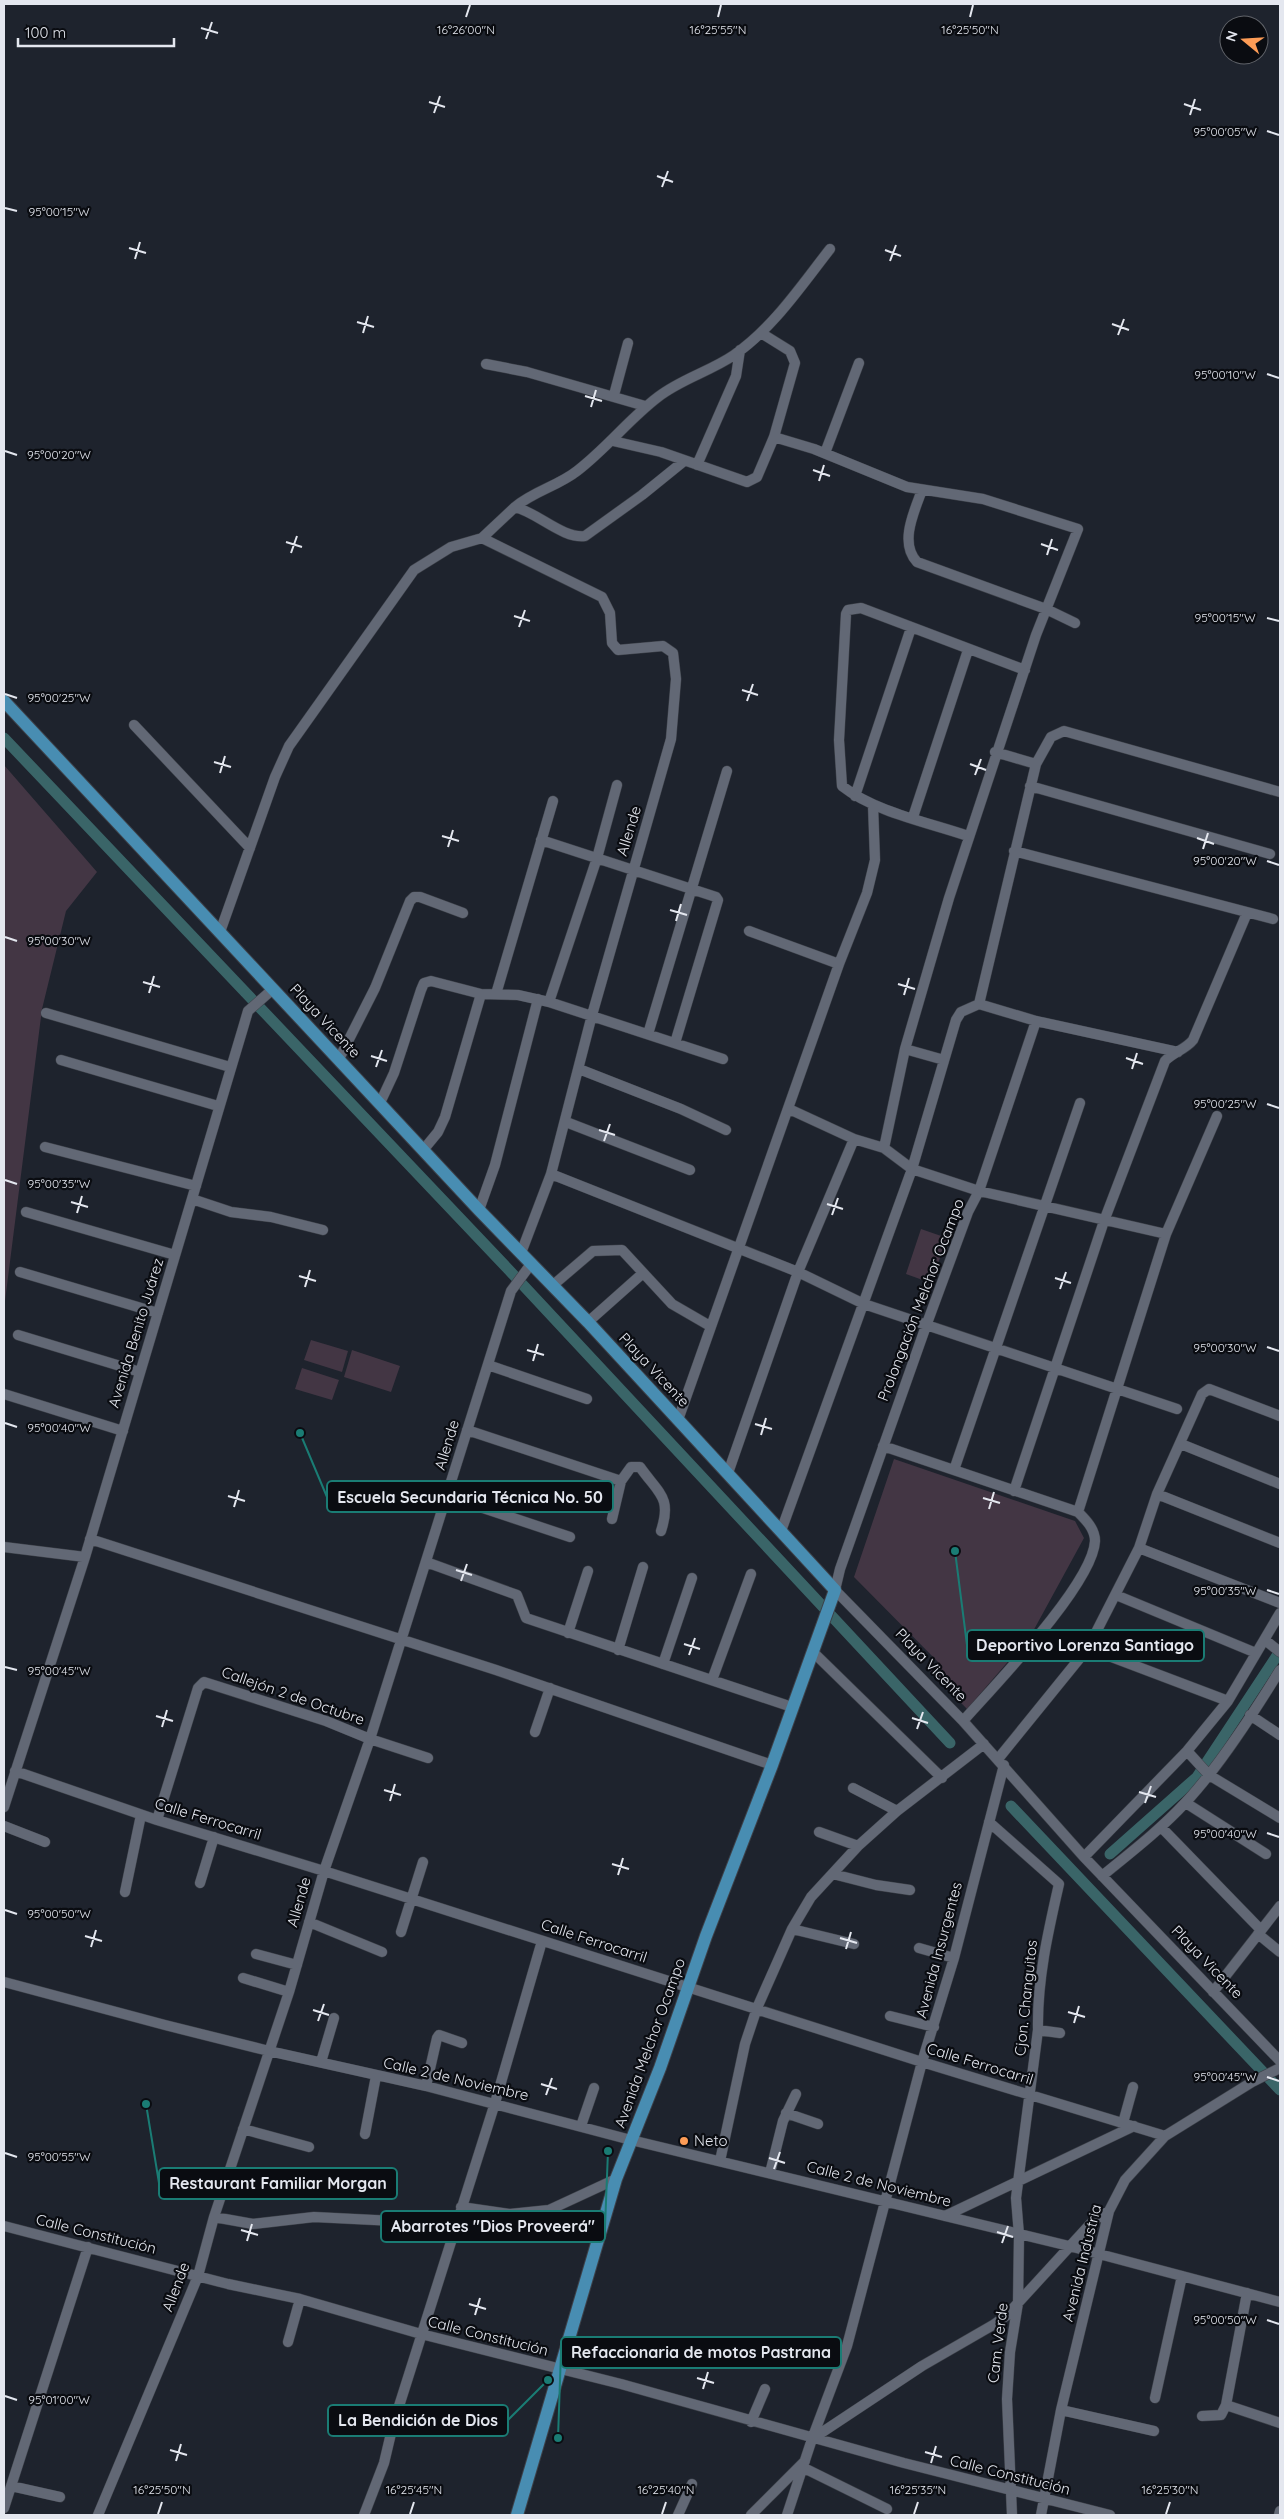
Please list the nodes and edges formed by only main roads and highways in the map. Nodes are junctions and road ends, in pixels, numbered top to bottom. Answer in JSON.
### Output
{"nodes":[{"id":1,"x":4,"y":702,"type":"edge"},
{"id":2,"x":835,"y":1590,"type":"joint"},
{"id":3,"x":518,"y":2515,"type":"edge"}],
"edges":[{"from":1,"to":2,"type":"main road","name":"Playa Vicente"},
{"from":2,"to":3,"type":"main road","name":"Avenida Melchor Ocampo"}]}
